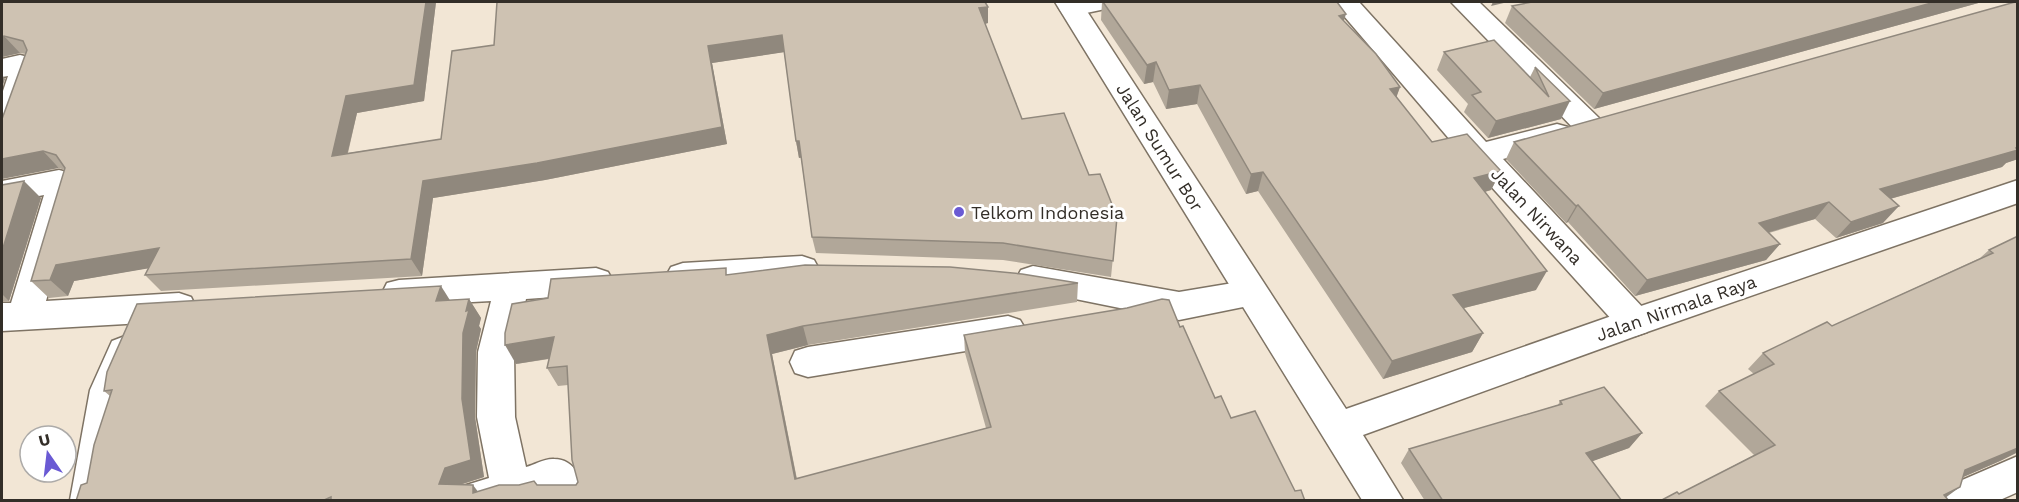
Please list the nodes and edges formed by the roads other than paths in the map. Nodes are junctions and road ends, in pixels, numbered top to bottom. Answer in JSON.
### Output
{"nodes":[{"id":1,"x":1345,"y":2,"type":"edge"},
{"id":2,"x":1081,"y":4,"type":"edge"},
{"id":3,"x":1483,"y":11,"type":"edge"},
{"id":4,"x":2,"y":68,"type":"edge"},
{"id":5,"x":2,"y":134,"type":"edge"},
{"id":6,"x":1480,"y":154,"type":"junction"},
{"id":7,"x":2018,"y":190,"type":"edge"},
{"id":8,"x":2,"y":192,"type":"edge"},
{"id":9,"x":831,"y":269,"type":"edge"},
{"id":10,"x":1003,"y":274,"type":"edge"},
{"id":11,"x":512,"y":286,"type":"junction"},
{"id":12,"x":369,"y":295,"type":"edge"},
{"id":13,"x":1235,"y":296,"type":"junction"},
{"id":14,"x":1133,"y":298,"type":"junction"},
{"id":15,"x":214,"y":305,"type":"edge"},
{"id":16,"x":143,"y":309,"type":"junction"},
{"id":17,"x":13,"y":317,"type":"edge"},
{"id":18,"x":1077,"y":319,"type":"edge"},
{"id":19,"x":1635,"y":322,"type":"junction"},
{"id":20,"x":1042,"y":324,"type":"edge"},
{"id":21,"x":808,"y":362,"type":"dead end"},
{"id":22,"x":1336,"y":429,"type":"junction"},
{"id":23,"x":2018,"y":473,"type":"edge"},
{"id":24,"x":511,"y":489,"type":"junction"},
{"id":25,"x":89,"y":501,"type":"edge"},
{"id":26,"x":474,"y":501,"type":"edge"},
{"id":27,"x":568,"y":501,"type":"edge"},
{"id":28,"x":1383,"y":501,"type":"edge"},
{"id":29,"x":1960,"y":501,"type":"edge"}],
"edges":[{"from":1,"to":6,"type":"street","name":"Jalan Nirwana"},
{"from":2,"to":13,"type":"street","name":"Jalan Sumur Bor"},
{"from":3,"to":6,"type":"street"},
{"from":4,"to":5,"type":"street"},
{"from":6,"to":19,"type":"street","name":"Jalan Nirwana"},
{"from":7,"to":19,"type":"street","name":"Jalan Nirmala Raya"},
{"from":8,"to":17,"type":"street"},
{"from":9,"to":11,"type":"street"},
{"from":10,"to":14,"type":"street"},
{"from":11,"to":12,"type":"street"},
{"from":11,"to":24,"type":"street"},
{"from":13,"to":14,"type":"street"},
{"from":13,"to":22,"type":"street","name":"Jalan Sumur Bor"},
{"from":14,"to":18,"type":"street"},
{"from":15,"to":16,"type":"street"},
{"from":16,"to":17,"type":"street"},
{"from":16,"to":25,"type":"street"},
{"from":19,"to":22,"type":"street","name":"Jalan Nirmala Raya"},
{"from":20,"to":21,"type":"street"},
{"from":22,"to":28,"type":"street","name":"Jalan Sumur Bor"},
{"from":23,"to":29,"type":"street"},
{"from":24,"to":26,"type":"street"},
{"from":24,"to":27,"type":"street"}]}
